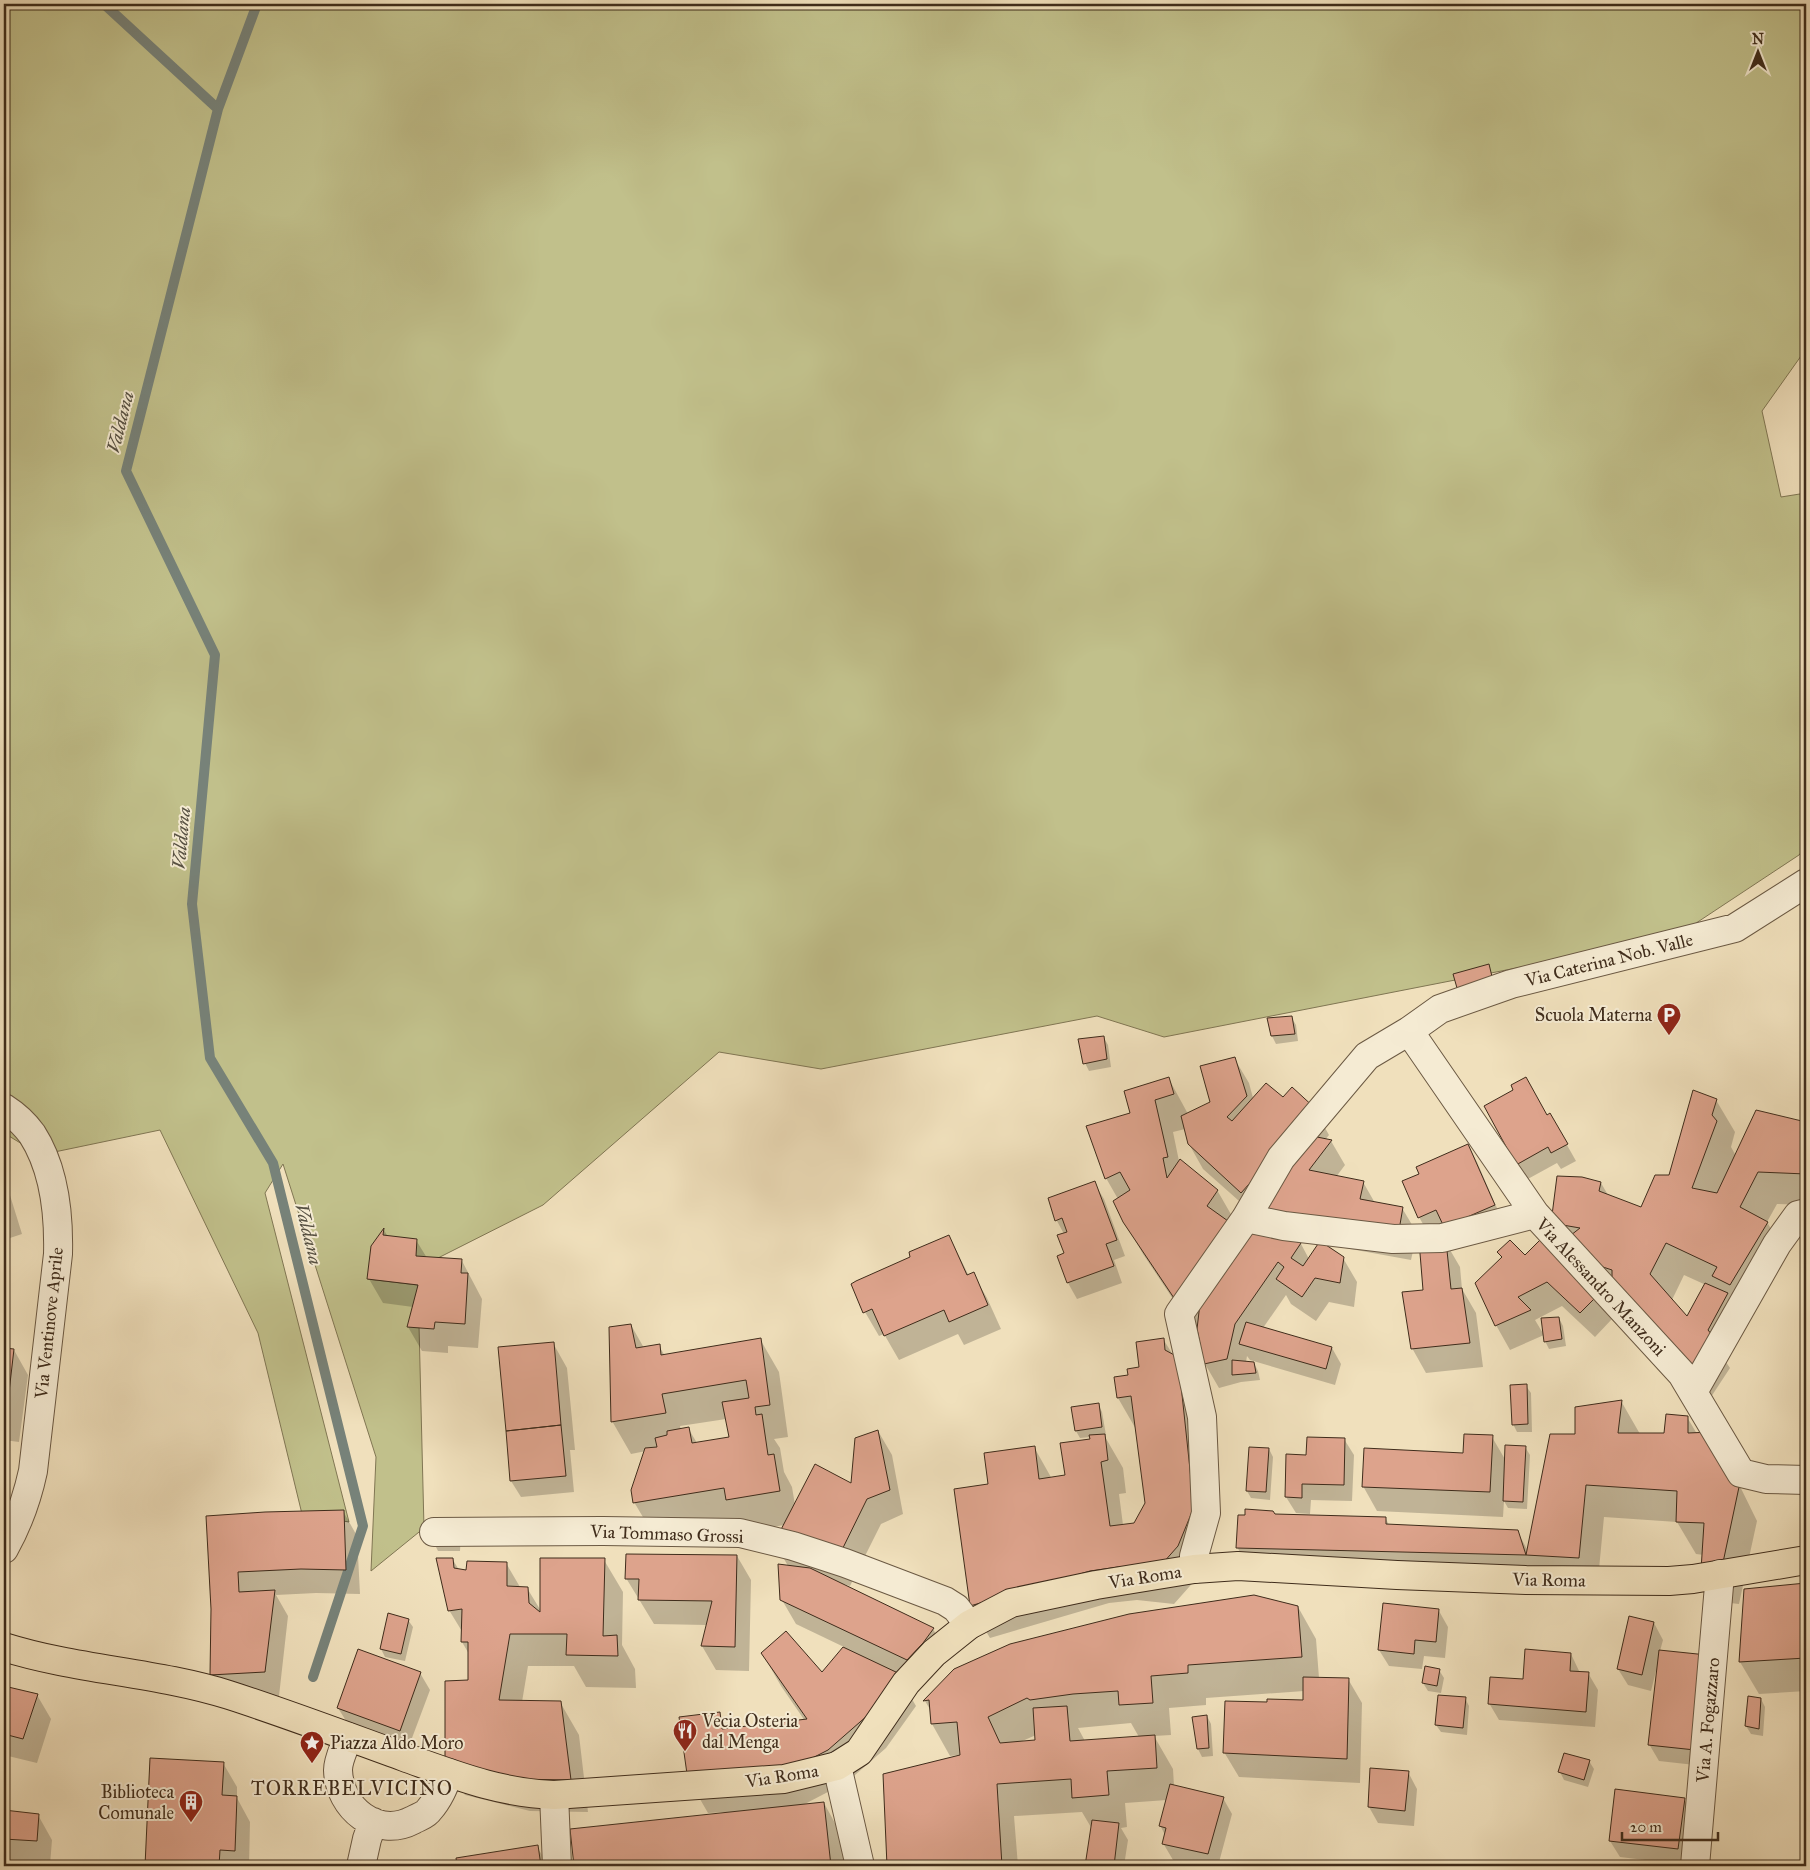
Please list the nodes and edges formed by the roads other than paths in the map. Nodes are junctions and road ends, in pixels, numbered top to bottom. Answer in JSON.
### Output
{"nodes":[{"id":1,"x":1806,"y":883,"type":"edge"},
{"id":2,"x":1409,"y":1031,"type":"junction"},
{"id":3,"x":4,"y":1108,"type":"edge"},
{"id":4,"x":1806,"y":1213,"type":"edge"},
{"id":5,"x":1536,"y":1214,"type":"junction"},
{"id":6,"x":1246,"y":1218,"type":"junction"},
{"id":7,"x":1687,"y":1383,"type":"junction"},
{"id":8,"x":1806,"y":1480,"type":"edge"},
{"id":9,"x":434,"y":1532,"type":"dead end"},
{"id":10,"x":4,"y":1549,"type":"edge"},
{"id":11,"x":1806,"y":1560,"type":"edge"},
{"id":12,"x":1194,"y":1569,"type":"junction"},
{"id":13,"x":1720,"y":1574,"type":"junction"},
{"id":14,"x":969,"y":1626,"type":"junction"},
{"id":15,"x":4,"y":1647,"type":"edge"},
{"id":16,"x":348,"y":1737,"type":"junction"},
{"id":17,"x":837,"y":1766,"type":"junction"},
{"id":18,"x":449,"y":1773,"type":"junction"},
{"id":19,"x":554,"y":1795,"type":"junction"},
{"id":20,"x":373,"y":1822,"type":"junction"},
{"id":21,"x":361,"y":1866,"type":"edge"},
{"id":22,"x":557,"y":1866,"type":"edge"},
{"id":23,"x":860,"y":1866,"type":"edge"},
{"id":24,"x":1696,"y":1866,"type":"edge"}],
"edges":[{"from":1,"to":2,"type":"street","name":"Via Caterina Nob. Valle"},
{"from":2,"to":5,"type":"street"},
{"from":2,"to":6,"type":"street","name":"Via Caterina Nob. Valle"},
{"from":3,"to":10,"type":"street","name":"Via Ventinove Aprile"},
{"from":4,"to":7,"type":"street"},
{"from":5,"to":6,"type":"street","name":"Via Alessandro Manzoni"},
{"from":5,"to":7,"type":"street","name":"Via Alessandro Manzoni"},
{"from":6,"to":12,"type":"street","name":"Via Caterina Nob. Valle"},
{"from":7,"to":8,"type":"street","name":"Via Alessandro Manzoni"},
{"from":9,"to":14,"type":"street","name":"Via Tommaso Grossi"},
{"from":11,"to":13,"type":"main road","name":"Via Roma"},
{"from":12,"to":13,"type":"main road","name":"Via Roma"},
{"from":12,"to":14,"type":"main road","name":"Via Roma"},
{"from":13,"to":24,"type":"street","name":"Via A. Fogazzaro"},
{"from":14,"to":17,"type":"main road","name":"Via Roma"},
{"from":15,"to":16,"type":"main road"},
{"from":16,"to":18,"type":"main road","name":"Via Roma"},
{"from":16,"to":20,"type":"street"},
{"from":17,"to":19,"type":"main road","name":"Via Roma"},
{"from":17,"to":23,"type":"street"},
{"from":18,"to":19,"type":"main road","name":"Via Roma"},
{"from":18,"to":20,"type":"street"},
{"from":19,"to":22,"type":"street"},
{"from":20,"to":21,"type":"street"}]}
